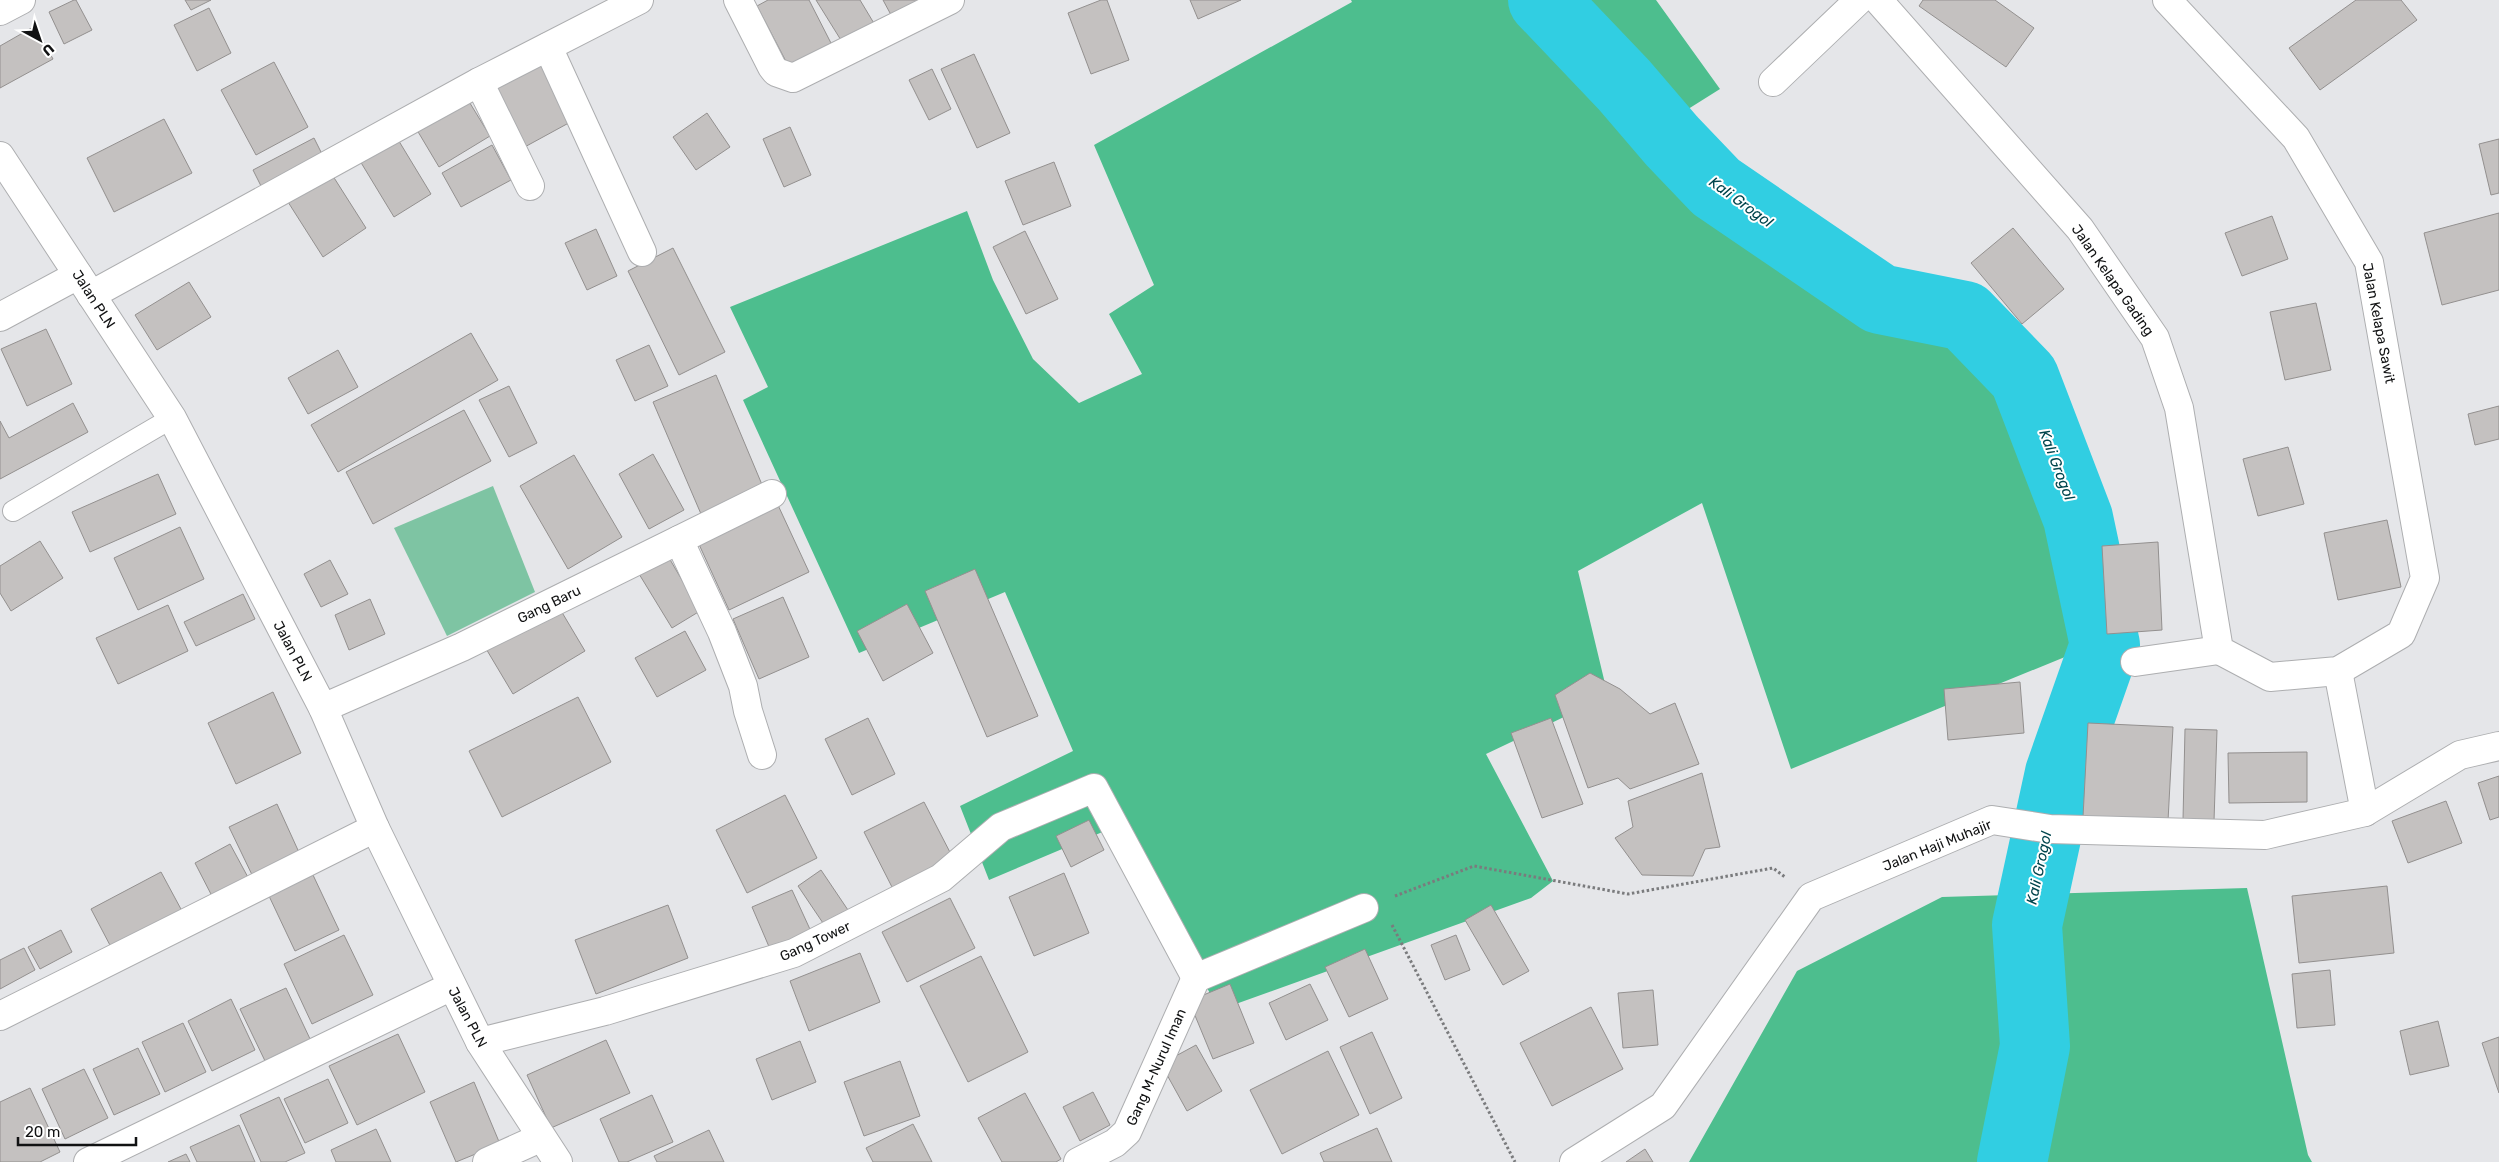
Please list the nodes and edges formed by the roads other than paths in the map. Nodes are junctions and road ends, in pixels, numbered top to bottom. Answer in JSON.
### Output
{"nodes":[{"id":1,"x":20,"y":0,"type":"edge"},
{"id":2,"x":639,"y":0,"type":"edge"},
{"id":3,"x":738,"y":0,"type":"edge"},
{"id":4,"x":950,"y":0,"type":"edge"},
{"id":5,"x":1859,"y":0,"type":"edge"},
{"id":6,"x":1878,"y":0,"type":"edge"},
{"id":7,"x":2167,"y":0,"type":"edge"},
{"id":8,"x":0,"y":11,"type":"edge"},
{"id":9,"x":548,"y":47,"type":"junction"},
{"id":10,"x":479,"y":82,"type":"junction"},
{"id":11,"x":1773,"y":82,"type":"dead end"},
{"id":12,"x":0,"y":156,"type":"edge"},
{"id":13,"x":530,"y":186,"type":"dead end"},
{"id":14,"x":642,"y":252,"type":"dead end"},
{"id":15,"x":84,"y":285,"type":"junction"},
{"id":16,"x":0,"y":317,"type":"edge"},
{"id":17,"x":172,"y":418,"type":"junction"},
{"id":18,"x":772,"y":494,"type":"dead end"},
{"id":19,"x":13,"y":511,"type":"dead end"},
{"id":20,"x":679,"y":540,"type":"junction"},
{"id":21,"x":2219,"y":650,"type":"junction"},
{"id":22,"x":2135,"y":662,"type":"dead end"},
{"id":23,"x":2338,"y":671,"type":"junction"},
{"id":24,"x":323,"y":708,"type":"junction"},
{"id":25,"x":2499,"y":746,"type":"edge"},
{"id":26,"x":762,"y":756,"type":"dead end"},
{"id":27,"x":2365,"y":812,"type":"junction"},
{"id":28,"x":375,"y":828,"type":"junction"},
{"id":29,"x":1364,"y":908,"type":"road end"},
{"id":30,"x":1196,"y":978,"type":"junction"},
{"id":31,"x":452,"y":986,"type":"junction"},
{"id":32,"x":0,"y":1016,"type":"edge"},
{"id":33,"x":480,"y":1042,"type":"junction"},
{"id":34,"x":540,"y":1138,"type":"junction"},
{"id":35,"x":88,"y":1162,"type":"edge"},
{"id":36,"x":487,"y":1162,"type":"edge"},
{"id":37,"x":558,"y":1162,"type":"edge"},
{"id":38,"x":1078,"y":1162,"type":"edge"},
{"id":39,"x":1574,"y":1162,"type":"edge"}],
"edges":[{"from":1,"to":8,"type":"street"},
{"from":2,"to":9,"type":"street"},
{"from":3,"to":4,"type":"street"},
{"from":5,"to":11,"type":"street"},
{"from":6,"to":21,"type":"street","name":"Jalan Kelapa Gading"},
{"from":7,"to":23,"type":"street","name":"Jalan Kelapa Sawit"},
{"from":9,"to":10,"type":"street"},
{"from":9,"to":14,"type":"street"},
{"from":10,"to":13,"type":"street"},
{"from":10,"to":15,"type":"street"},
{"from":12,"to":15,"type":"street","name":"Jalan PLN"},
{"from":15,"to":16,"type":"street"},
{"from":15,"to":17,"type":"street","name":"Jalan PLN"},
{"from":17,"to":19,"type":"lane"},
{"from":17,"to":24,"type":"street","name":"Jalan PLN"},
{"from":18,"to":20,"type":"street","name":"Gang Baru"},
{"from":20,"to":24,"type":"street","name":"Gang Baru"},
{"from":20,"to":26,"type":"street"},
{"from":21,"to":22,"type":"street"},
{"from":21,"to":23,"type":"street"},
{"from":23,"to":27,"type":"street"},
{"from":24,"to":28,"type":"street","name":"Jalan PLN"},
{"from":25,"to":27,"type":"street","name":"Jalan Haji Muhajir"},
{"from":27,"to":39,"type":"street","name":"Jalan Haji Muhajir"},
{"from":28,"to":31,"type":"street","name":"Jalan PLN"},
{"from":28,"to":32,"type":"street"},
{"from":29,"to":30,"type":"street"},
{"from":30,"to":33,"type":"street","name":"Gang Tower"},
{"from":30,"to":38,"type":"street","name":"Gang M-Nurul Iman"},
{"from":31,"to":33,"type":"street","name":"Jalan PLN"},
{"from":31,"to":35,"type":"street"},
{"from":33,"to":34,"type":"street","name":"Jalan PLN"},
{"from":34,"to":36,"type":"street"},
{"from":34,"to":37,"type":"street","name":"Jalan PLN"}]}
